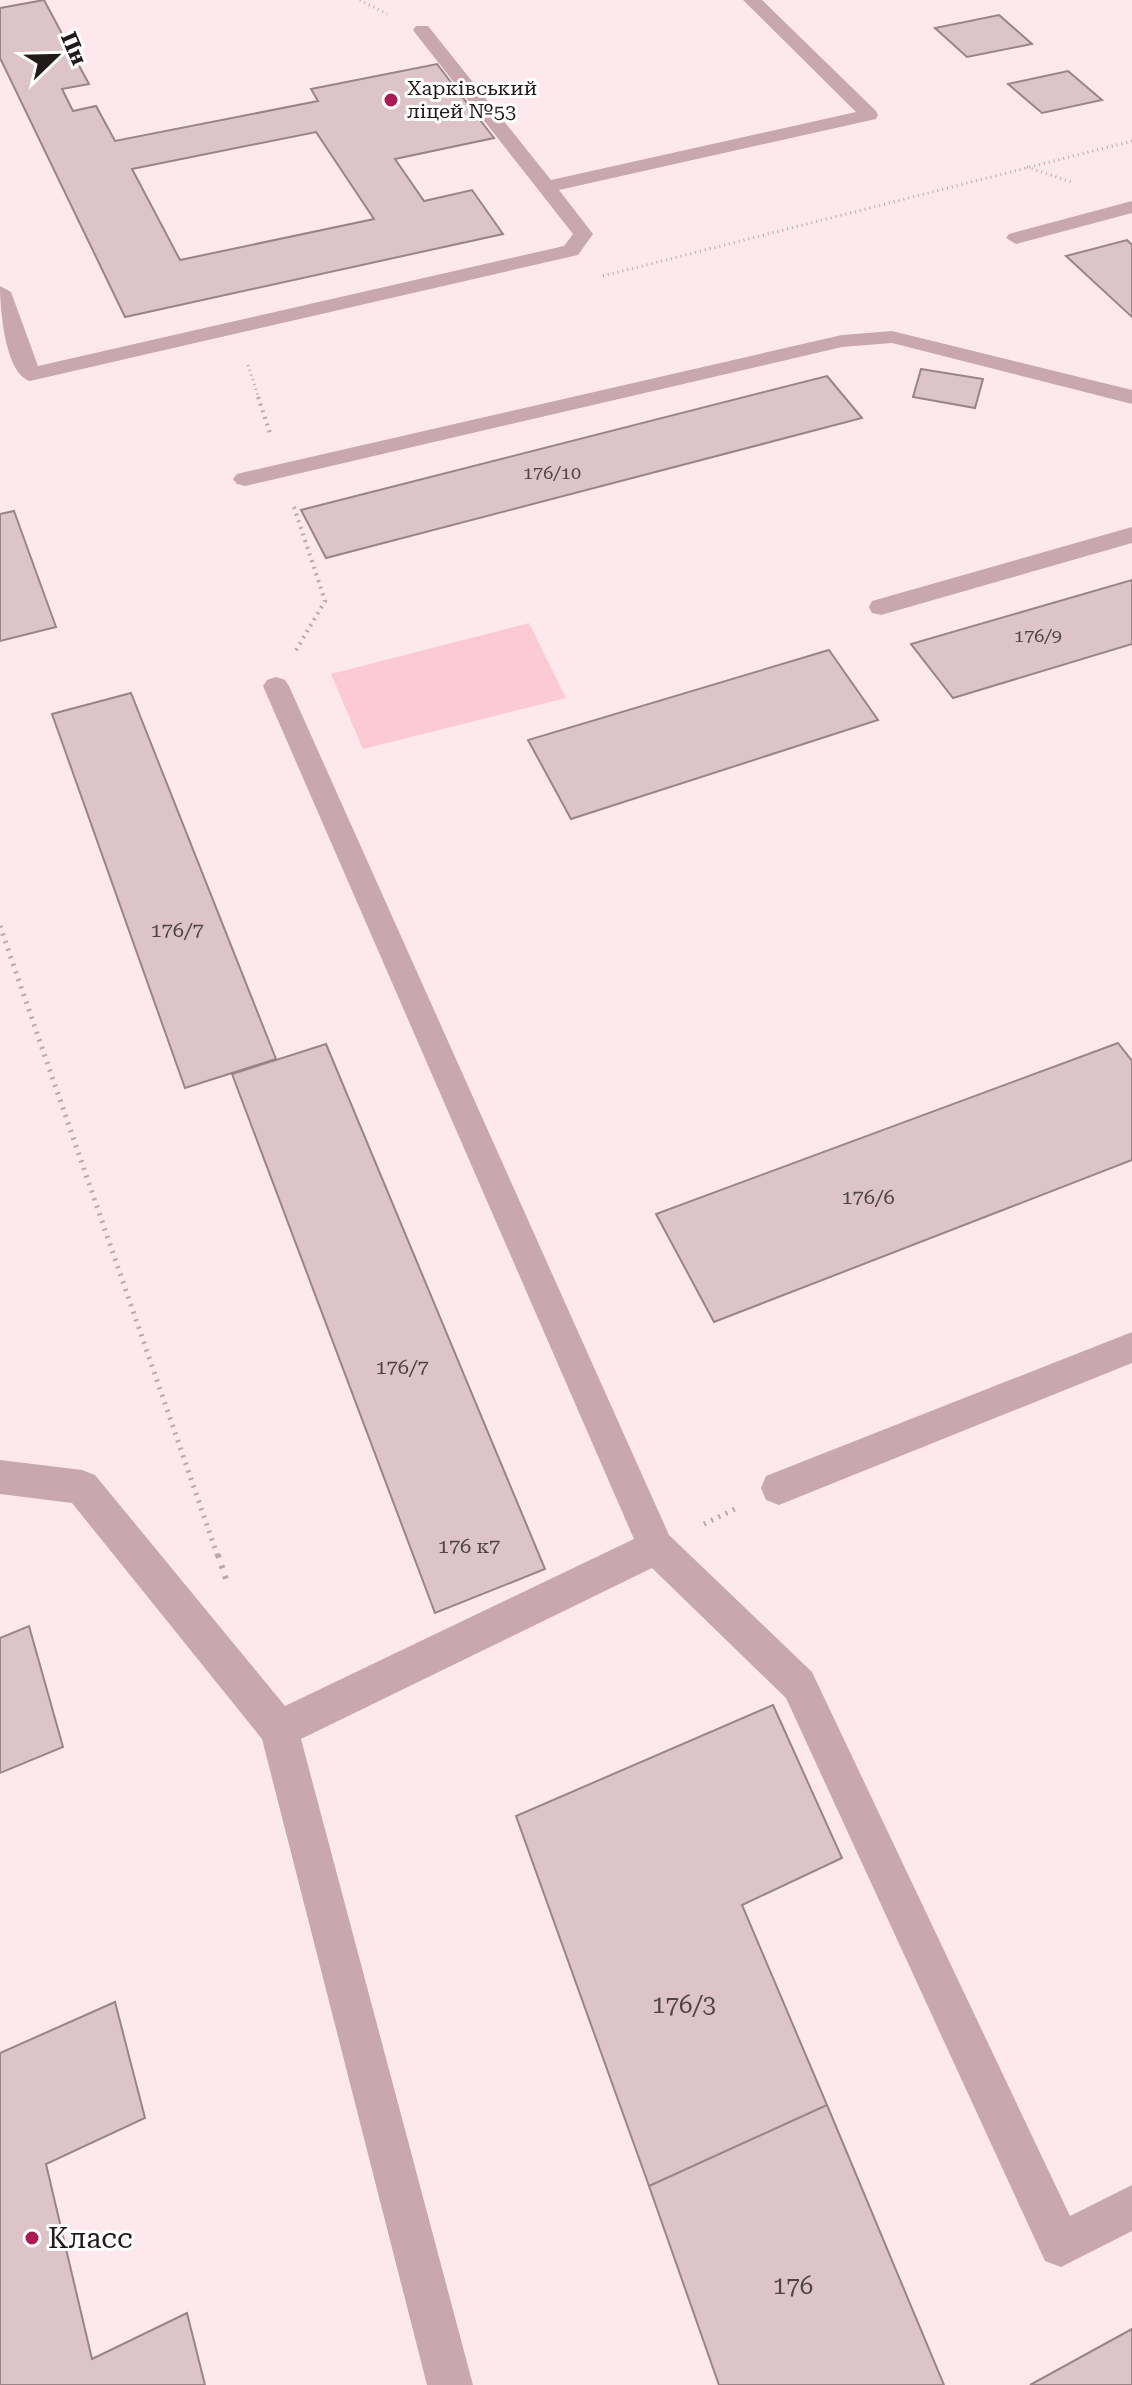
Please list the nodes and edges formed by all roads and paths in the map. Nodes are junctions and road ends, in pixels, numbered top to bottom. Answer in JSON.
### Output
{"nodes":[{"id":1,"x":752,"y":0,"type":"edge"},
{"id":2,"x":422,"y":30,"type":"dead end"},
{"id":3,"x":1132,"y":141,"type":"edge"},
{"id":4,"x":548,"y":187,"type":"junction"},
{"id":5,"x":1132,"y":207,"type":"edge"},
{"id":6,"x":1016,"y":238,"type":"dead end"},
{"id":7,"x":592,"y":279,"type":"dead end"},
{"id":8,"x":0,"y":292,"type":"edge"},
{"id":9,"x":248,"y":365,"type":"dead end"},
{"id":10,"x":1132,"y":397,"type":"edge"},
{"id":11,"x":282,"y":469,"type":"junction"},
{"id":12,"x":245,"y":479,"type":"dead end"},
{"id":13,"x":1132,"y":535,"type":"edge"},
{"id":14,"x":881,"y":607,"type":"dead end"},
{"id":15,"x":276,"y":686,"type":"joint"},
{"id":16,"x":0,"y":926,"type":"edge"},
{"id":17,"x":1132,"y":1347,"type":"edge"},
{"id":18,"x":0,"y":1477,"type":"edge"},
{"id":19,"x":779,"y":1488,"type":"joint"},
{"id":20,"x":656,"y":1547,"type":"junction"},
{"id":21,"x":232,"y":1595,"type":"dead end"},
{"id":22,"x":279,"y":1729,"type":"junction"},
{"id":23,"x":1132,"y":2207,"type":"edge"},
{"id":24,"x":450,"y":2385,"type":"edge"}],
"edges":[{"from":1,"to":4,"type":"lane"},
{"from":2,"to":4,"type":"lane"},
{"from":3,"to":7,"type":"path"},
{"from":4,"to":8,"type":"lane"},
{"from":5,"to":6,"type":"lane"},
{"from":9,"to":11,"type":"path"},
{"from":10,"to":11,"type":"lane"},
{"from":11,"to":12,"type":"lane"},
{"from":11,"to":15,"type":"path"},
{"from":13,"to":14,"type":"lane"},
{"from":15,"to":20,"type":"lane"},
{"from":16,"to":21,"type":"path"},
{"from":17,"to":19,"type":"lane"},
{"from":18,"to":22,"type":"lane"},
{"from":19,"to":20,"type":"path"},
{"from":20,"to":22,"type":"lane"},
{"from":20,"to":23,"type":"lane"},
{"from":22,"to":24,"type":"lane"}]}
